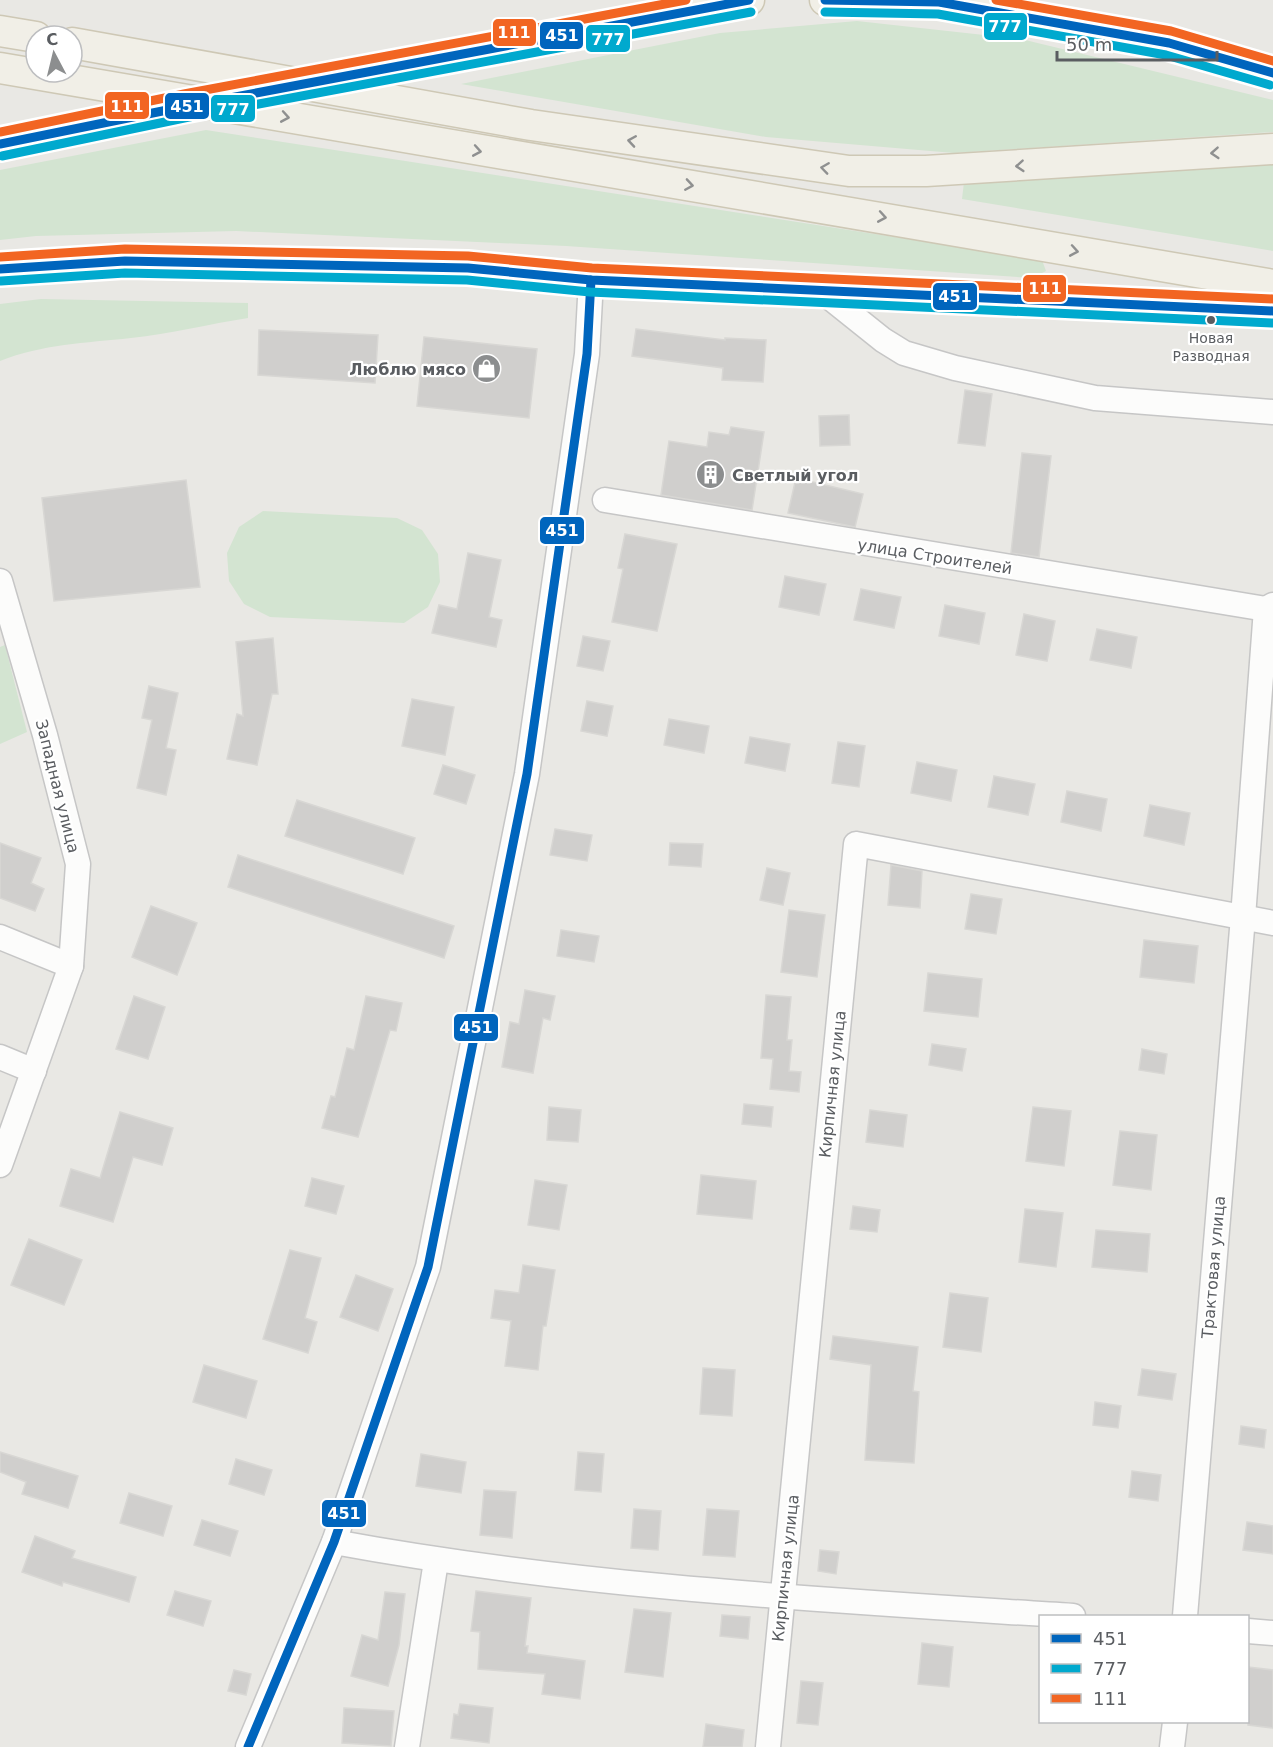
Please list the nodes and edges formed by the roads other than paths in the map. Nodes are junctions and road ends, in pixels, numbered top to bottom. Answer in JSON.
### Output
{"nodes":[{"id":1,"x":749,"y":0,"type":"edge"},
{"id":2,"x":825,"y":0,"type":"edge"},
{"id":3,"x":0,"y":31,"type":"edge"},
{"id":4,"x":24,"y":35,"type":"edge"},
{"id":5,"x":84,"y":45,"type":"edge"},
{"id":6,"x":0,"y":68,"type":"edge"},
{"id":7,"x":1273,"y":72,"type":"edge"},
{"id":8,"x":0,"y":144,"type":"edge"},
{"id":9,"x":1273,"y":149,"type":"edge"},
{"id":10,"x":0,"y":269,"type":"edge"},
{"id":11,"x":591,"y":280,"type":"junction"},
{"id":12,"x":1273,"y":285,"type":"edge"},
{"id":13,"x":818,"y":288,"type":"junction"},
{"id":14,"x":1273,"y":311,"type":"edge"},
{"id":15,"x":1273,"y":412,"type":"edge"},
{"id":16,"x":605,"y":500,"type":"dead end"},
{"id":17,"x":0,"y":581,"type":"edge"},
{"id":18,"x":1269,"y":607,"type":"edge"},
{"id":19,"x":1243,"y":917,"type":"junction"},
{"id":20,"x":1273,"y":923,"type":"edge"},
{"id":21,"x":0,"y":937,"type":"edge"},
{"id":22,"x":71,"y":966,"type":"junction"},
{"id":23,"x":0,"y":1057,"type":"edge"},
{"id":24,"x":34,"y":1071,"type":"junction"},
{"id":25,"x":0,"y":1165,"type":"edge"},
{"id":26,"x":334,"y":1542,"type":"junction"},
{"id":27,"x":436,"y":1561,"type":"junction"},
{"id":28,"x":782,"y":1597,"type":"junction"},
{"id":29,"x":1044,"y":1615,"type":"edge"},
{"id":30,"x":1185,"y":1615,"type":"edge"},
{"id":31,"x":1249,"y":1631,"type":"edge"},
{"id":32,"x":1273,"y":1634,"type":"edge"},
{"id":33,"x":1175,"y":1723,"type":"edge"},
{"id":34,"x":248,"y":1747,"type":"edge"},
{"id":35,"x":407,"y":1747,"type":"edge"},
{"id":36,"x":768,"y":1747,"type":"edge"},
{"id":37,"x":1172,"y":1747,"type":"edge"}],
"edges":[{"from":1,"to":8,"type":"main road","bridge":true},
{"from":2,"to":7,"type":"main road"},
{"from":3,"to":4,"type":"main road"},
{"from":9,"to":5,"type":"main road","one_way":true},
{"from":6,"to":12,"type":"main road","one_way":true},
{"from":10,"to":11,"type":"main road"},
{"from":11,"to":13,"type":"main road"},
{"from":11,"to":26,"type":"street"},
{"from":13,"to":14,"type":"main road"},
{"from":13,"to":15,"type":"street"},
{"from":16,"to":18,"type":"street","name":"улица Строителей"},
{"from":17,"to":22,"type":"street","name":"Западная улица"},
{"from":18,"to":19,"type":"street","name":"улица Строителей"},
{"from":19,"to":20,"type":"street","name":"Кирпичная улица"},
{"from":19,"to":28,"type":"street","name":"Кирпичная улица"},
{"from":19,"to":30,"type":"street","name":"Трактовая улица"},
{"from":21,"to":22,"type":"street"},
{"from":22,"to":24,"type":"street","name":"Западная улица"},
{"from":23,"to":24,"type":"street"},
{"from":24,"to":25,"type":"street","name":"Западная улица"},
{"from":26,"to":27,"type":"street"},
{"from":26,"to":34,"type":"street"},
{"from":27,"to":28,"type":"street"},
{"from":27,"to":35,"type":"street"},
{"from":28,"to":29,"type":"street"},
{"from":28,"to":36,"type":"street","name":"Кирпичная улица"},
{"from":31,"to":32,"type":"street"},
{"from":33,"to":37,"type":"street"}]}
